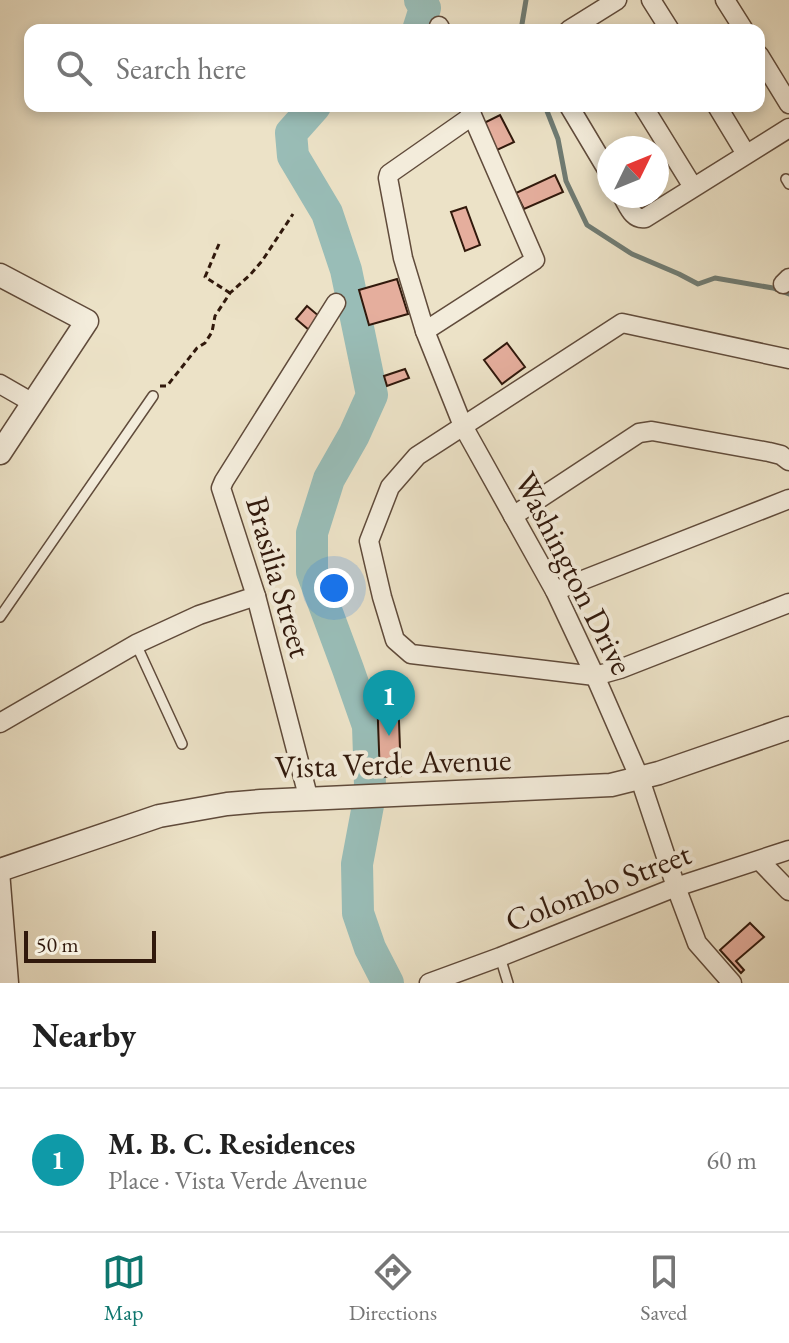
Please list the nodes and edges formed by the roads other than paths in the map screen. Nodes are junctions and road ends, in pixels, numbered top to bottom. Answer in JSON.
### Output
{"nodes":[{"id":1,"x":617,"y":0,"type":"edge"},
{"id":2,"x":651,"y":0,"type":"edge"},
{"id":3,"x":725,"y":0,"type":"edge"},
{"id":4,"x":592,"y":24,"type":"edge"},
{"id":5,"x":666,"y":24,"type":"edge"},
{"id":6,"x":740,"y":24,"type":"edge"},
{"id":7,"x":765,"y":65,"type":"edge"},
{"id":8,"x":789,"y":104,"type":"edge"},
{"id":9,"x":469,"y":112,"type":"edge"},
{"id":10,"x":470,"y":112,"type":"edge"},
{"id":11,"x":573,"y":112,"type":"edge"},
{"id":12,"x":647,"y":112,"type":"edge"},
{"id":13,"x":721,"y":112,"type":"edge"},
{"id":14,"x":789,"y":128,"type":"edge"},
{"id":15,"x":597,"y":153,"type":"edge"},
{"id":16,"x":746,"y":154,"type":"junction"},
{"id":17,"x":693,"y":187,"type":"junction"},
{"id":18,"x":669,"y":202,"type":"edge"},
{"id":19,"x":629,"y":208,"type":"edge"},
{"id":20,"x":660,"y":208,"type":"edge"},
{"id":21,"x":0,"y":275,"type":"edge"},
{"id":22,"x":336,"y":303,"type":"dead end"},
{"id":23,"x":425,"y":331,"type":"junction"},
{"id":24,"x":789,"y":359,"type":"edge"},
{"id":25,"x":0,"y":384,"type":"edge"},
{"id":26,"x":153,"y":396,"type":"road end"},
{"id":27,"x":33,"y":403,"type":"junction"},
{"id":28,"x":463,"y":426,"type":"junction"},
{"id":29,"x":0,"y":453,"type":"edge"},
{"id":30,"x":789,"y":461,"type":"edge"},
{"id":31,"x":789,"y":499,"type":"edge"},
{"id":32,"x":513,"y":516,"type":"junction"},
{"id":33,"x":555,"y":591,"type":"junction"},
{"id":34,"x":256,"y":596,"type":"junction"},
{"id":35,"x":789,"y":603,"type":"edge"},
{"id":36,"x":0,"y":617,"type":"edge"},
{"id":37,"x":136,"y":644,"type":"junction"},
{"id":38,"x":595,"y":676,"type":"junction"},
{"id":39,"x":0,"y":723,"type":"edge"},
{"id":40,"x":789,"y":728,"type":"edge"},
{"id":41,"x":182,"y":744,"type":"dead end"},
{"id":42,"x":640,"y":779,"type":"junction"},
{"id":43,"x":309,"y":800,"type":"junction"},
{"id":44,"x":789,"y":850,"type":"edge"},
{"id":45,"x":760,"y":861,"type":"junction"},
{"id":46,"x":0,"y":870,"type":"edge"},
{"id":47,"x":676,"y":887,"type":"junction"},
{"id":48,"x":789,"y":891,"type":"edge"},
{"id":49,"x":500,"y":957,"type":"junction"},
{"id":50,"x":9,"y":983,"type":"edge"},
{"id":51,"x":429,"y":983,"type":"edge"},
{"id":52,"x":508,"y":983,"type":"edge"},
{"id":53,"x":732,"y":983,"type":"edge"}],
"edges":[{"from":1,"to":4,"type":"street"},
{"from":2,"to":5,"type":"street"},
{"from":3,"to":6,"type":"street"},
{"from":7,"to":8,"type":"street"},
{"from":9,"to":23,"type":"street","name":"Washington Drive"},
{"from":10,"to":23,"type":"street"},
{"from":11,"to":15,"type":"street"},
{"from":12,"to":17,"type":"street"},
{"from":13,"to":16,"type":"street"},
{"from":14,"to":16,"type":"street"},
{"from":16,"to":17,"type":"street"},
{"from":17,"to":18,"type":"street"},
{"from":19,"to":20,"type":"street"},
{"from":21,"to":27,"type":"street"},
{"from":22,"to":34,"type":"street","name":"Brasilia Street"},
{"from":23,"to":28,"type":"street","name":"Washington Drive"},
{"from":24,"to":28,"type":"street"},
{"from":25,"to":27,"type":"street"},
{"from":26,"to":36,"type":"lane"},
{"from":27,"to":29,"type":"street"},
{"from":28,"to":32,"type":"street","name":"Washington Drive"},
{"from":28,"to":38,"type":"street"},
{"from":30,"to":32,"type":"street"},
{"from":31,"to":33,"type":"street"},
{"from":32,"to":33,"type":"street","name":"Washington Drive"},
{"from":33,"to":38,"type":"street","name":"Washington Drive"},
{"from":34,"to":37,"type":"street"},
{"from":34,"to":43,"type":"street","name":"Brasilia Street"},
{"from":35,"to":38,"type":"street"},
{"from":37,"to":39,"type":"street"},
{"from":37,"to":41,"type":"lane"},
{"from":38,"to":42,"type":"street","name":"Washington Drive"},
{"from":40,"to":42,"type":"street","name":"Vista Verde Avenue"},
{"from":42,"to":43,"type":"street","name":"Vista Verde Avenue"},
{"from":42,"to":47,"type":"street","name":"Washington Drive"},
{"from":43,"to":46,"type":"street","name":"Vista Verde Avenue"},
{"from":44,"to":45,"type":"street","name":"Colombo Street"},
{"from":45,"to":47,"type":"street","name":"Colombo Street"},
{"from":45,"to":48,"type":"street"},
{"from":46,"to":50,"type":"street"},
{"from":47,"to":49,"type":"street","name":"Colombo Street"},
{"from":47,"to":53,"type":"street","name":"Washington Drive"},
{"from":49,"to":51,"type":"street","name":"Colombo Street"},
{"from":49,"to":52,"type":"lane"}]}
